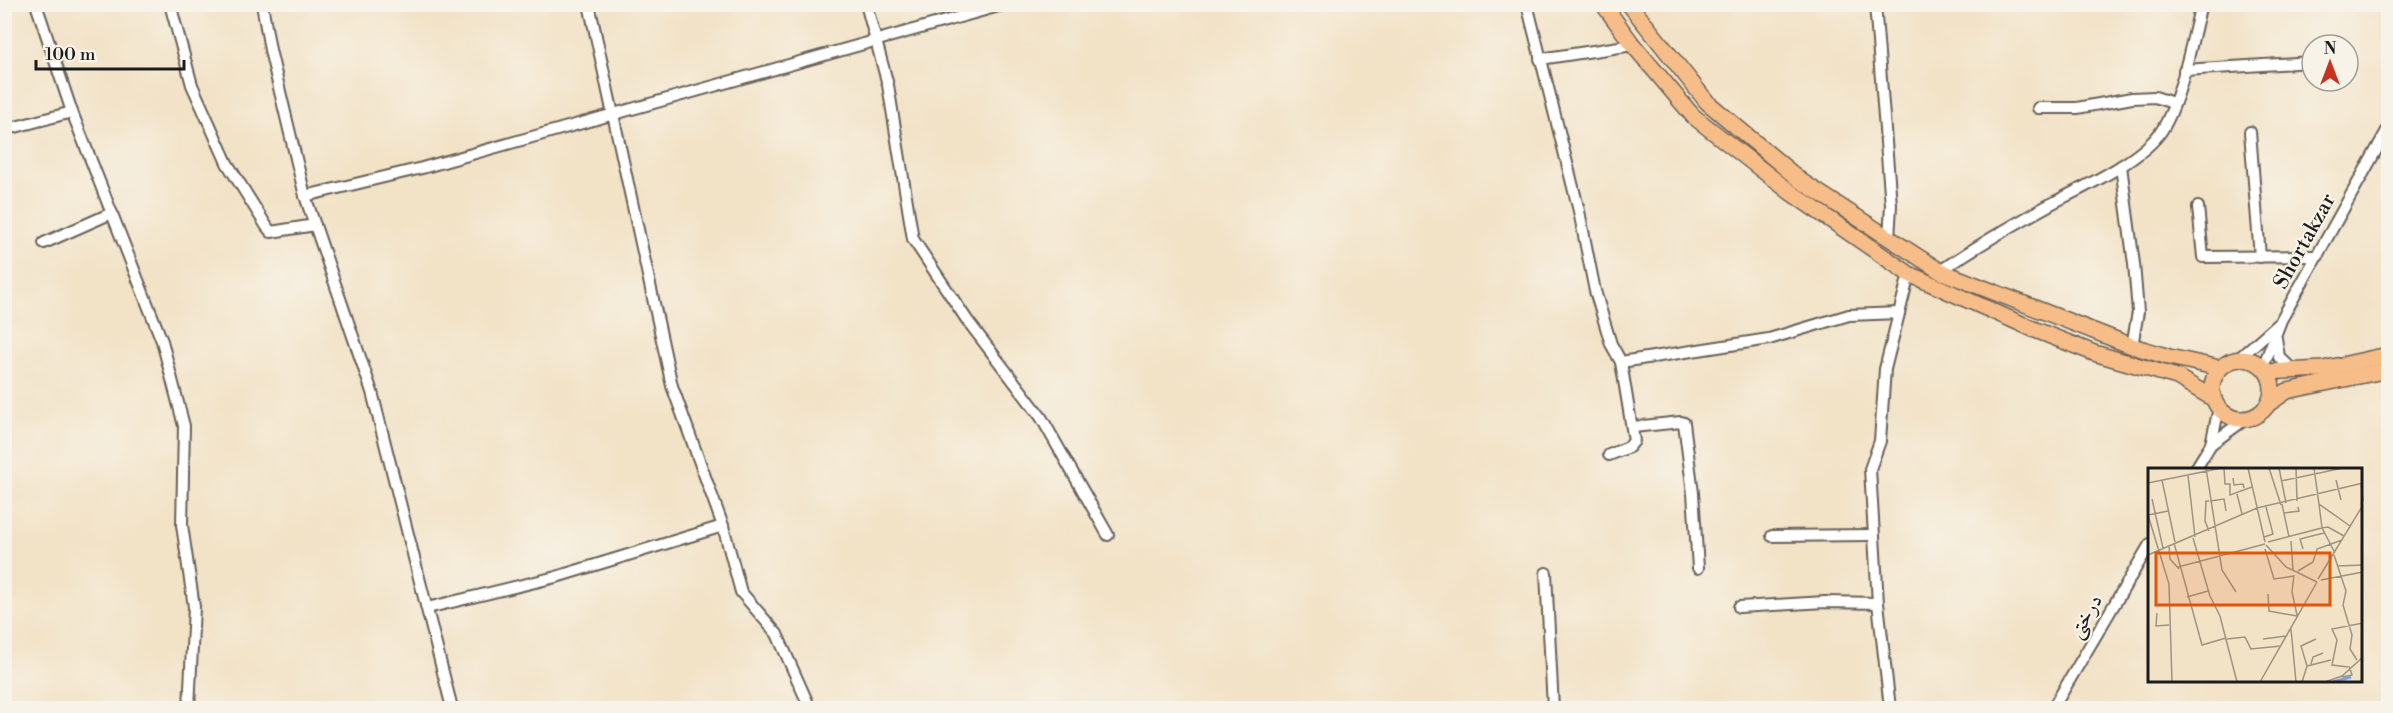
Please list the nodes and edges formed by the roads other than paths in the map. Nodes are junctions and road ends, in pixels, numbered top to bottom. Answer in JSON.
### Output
{"nodes":[{"id":1,"x":36,"y":4,"type":"edge"},
{"id":2,"x":170,"y":4,"type":"edge"},
{"id":3,"x":262,"y":4,"type":"edge"},
{"id":4,"x":590,"y":4,"type":"edge"},
{"id":5,"x":866,"y":4,"type":"edge"},
{"id":6,"x":1006,"y":4,"type":"edge"},
{"id":7,"x":1527,"y":4,"type":"edge"},
{"id":8,"x":1603,"y":4,"type":"edge"},
{"id":9,"x":1629,"y":4,"type":"edge"},
{"id":10,"x":1875,"y":4,"type":"edge"},
{"id":11,"x":2201,"y":4,"type":"edge"},
{"id":12,"x":875,"y":42,"type":"junction"},
{"id":13,"x":1634,"y":45,"type":"junction"},
{"id":14,"x":1540,"y":59,"type":"junction"},
{"id":15,"x":2300,"y":63,"type":"edge"},
{"id":16,"x":2184,"y":70,"type":"junction"},
{"id":17,"x":2173,"y":103,"type":"junction"},
{"id":18,"x":2038,"y":108,"type":"dead end"},
{"id":19,"x":72,"y":112,"type":"junction"},
{"id":20,"x":615,"y":113,"type":"junction"},
{"id":21,"x":2388,"y":129,"type":"edge"},
{"id":22,"x":4,"y":130,"type":"edge"},
{"id":23,"x":2250,"y":132,"type":"dead end"},
{"id":24,"x":2121,"y":166,"type":"junction"},
{"id":25,"x":305,"y":196,"type":"junction"},
{"id":26,"x":2198,"y":207,"type":"dead end"},
{"id":27,"x":112,"y":213,"type":"junction"},
{"id":28,"x":315,"y":225,"type":"junction"},
{"id":29,"x":1889,"y":239,"type":"junction"},
{"id":30,"x":44,"y":243,"type":"dead end"},
{"id":31,"x":2260,"y":256,"type":"junction"},
{"id":32,"x":2318,"y":256,"type":"junction"},
{"id":33,"x":1940,"y":271,"type":"junction"},
{"id":34,"x":1909,"y":274,"type":"junction"},
{"id":35,"x":1899,"y":313,"type":"junction"},
{"id":36,"x":2280,"y":322,"type":"junction"},
{"id":37,"x":2276,"y":337,"type":"junction"},
{"id":38,"x":2132,"y":346,"type":"junction"},
{"id":39,"x":2388,"y":355,"type":"edge"},
{"id":40,"x":2238,"y":359,"type":"junction"},
{"id":41,"x":1621,"y":362,"type":"junction"},
{"id":42,"x":2220,"y":368,"type":"junction"},
{"id":43,"x":2265,"y":370,"type":"junction"},
{"id":44,"x":2293,"y":370,"type":"junction"},
{"id":45,"x":2388,"y":370,"type":"edge"},
{"id":46,"x":2271,"y":402,"type":"junction"},
{"id":47,"x":2216,"y":404,"type":"junction"},
{"id":48,"x":2247,"y":418,"type":"junction"},
{"id":49,"x":1633,"y":428,"type":"junction"},
{"id":50,"x":2211,"y":444,"type":"junction"},
{"id":51,"x":1609,"y":455,"type":"dead end"},
{"id":52,"x":2196,"y":468,"type":"edge"},
{"id":53,"x":723,"y":526,"type":"junction"},
{"id":54,"x":1108,"y":535,"type":"dead end"},
{"id":55,"x":1872,"y":535,"type":"junction"},
{"id":56,"x":1772,"y":536,"type":"dead end"},
{"id":57,"x":2148,"y":547,"type":"edge"},
{"id":58,"x":1698,"y":568,"type":"dead end"},
{"id":59,"x":1546,"y":573,"type":"dead end"},
{"id":60,"x":1878,"y":603,"type":"junction"},
{"id":61,"x":1739,"y":607,"type":"dead end"},
{"id":62,"x":427,"y":608,"type":"junction"},
{"id":63,"x":189,"y":708,"type":"edge"},
{"id":64,"x":452,"y":708,"type":"edge"},
{"id":65,"x":810,"y":708,"type":"edge"},
{"id":66,"x":1553,"y":708,"type":"edge"},
{"id":67,"x":1890,"y":708,"type":"edge"},
{"id":68,"x":2053,"y":708,"type":"edge"}],
"edges":[{"from":1,"to":19,"type":"street"},
{"from":2,"to":28,"type":"street"},
{"from":3,"to":25,"type":"street"},
{"from":4,"to":20,"type":"street"},
{"from":5,"to":12,"type":"street"},
{"from":6,"to":12,"type":"street"},
{"from":7,"to":14,"type":"street"},
{"from":8,"to":13,"type":"highway"},
{"from":9,"to":29,"type":"highway"},
{"from":10,"to":29,"type":"street"},
{"from":11,"to":16,"type":"street"},
{"from":12,"to":20,"type":"street"},
{"from":12,"to":54,"type":"street"},
{"from":13,"to":14,"type":"street"},
{"from":13,"to":34,"type":"highway"},
{"from":14,"to":41,"type":"street"},
{"from":15,"to":16,"type":"street"},
{"from":16,"to":17,"type":"street"},
{"from":17,"to":18,"type":"street"},
{"from":17,"to":24,"type":"street"},
{"from":19,"to":22,"type":"street"},
{"from":19,"to":27,"type":"street"},
{"from":20,"to":25,"type":"street"},
{"from":20,"to":53,"type":"street"},
{"from":21,"to":32,"type":"street","name":"Shortakzar"},
{"from":23,"to":31,"type":"street"},
{"from":24,"to":33,"type":"street"},
{"from":24,"to":38,"type":"street"},
{"from":25,"to":28,"type":"street"},
{"from":26,"to":31,"type":"street"},
{"from":27,"to":30,"type":"street"},
{"from":27,"to":63,"type":"street"},
{"from":28,"to":62,"type":"street"},
{"from":29,"to":33,"type":"highway"},
{"from":31,"to":32,"type":"street"},
{"from":32,"to":36,"type":"street","name":"Shortakzar"},
{"from":33,"to":38,"type":"highway"},
{"from":34,"to":35,"type":"street"},
{"from":34,"to":47,"type":"highway"},
{"from":35,"to":41,"type":"street"},
{"from":35,"to":55,"type":"street"},
{"from":36,"to":37,"type":"street"},
{"from":36,"to":40,"type":"street","name":"Shortakzar"},
{"from":37,"to":43,"type":"street"},
{"from":37,"to":44,"type":"street"},
{"from":38,"to":42,"type":"highway"},
{"from":39,"to":44,"type":"highway"},
{"from":40,"to":42,"type":"highway"},
{"from":40,"to":43,"type":"highway"},
{"from":41,"to":49,"type":"street"},
{"from":42,"to":47,"type":"highway"},
{"from":43,"to":44,"type":"highway"},
{"from":43,"to":46,"type":"highway"},
{"from":45,"to":46,"type":"highway"},
{"from":46,"to":48,"type":"highway"},
{"from":47,"to":48,"type":"highway"},
{"from":47,"to":50,"type":"street"},
{"from":48,"to":50,"type":"street"},
{"from":49,"to":51,"type":"street"},
{"from":49,"to":58,"type":"street"},
{"from":50,"to":52,"type":"street"},
{"from":53,"to":62,"type":"street"},
{"from":53,"to":65,"type":"street"},
{"from":55,"to":56,"type":"street"},
{"from":55,"to":60,"type":"street"},
{"from":57,"to":68,"type":"street","name":"درختی"},
{"from":59,"to":66,"type":"street"},
{"from":60,"to":61,"type":"street"},
{"from":60,"to":67,"type":"street"},
{"from":62,"to":64,"type":"street"}]}
